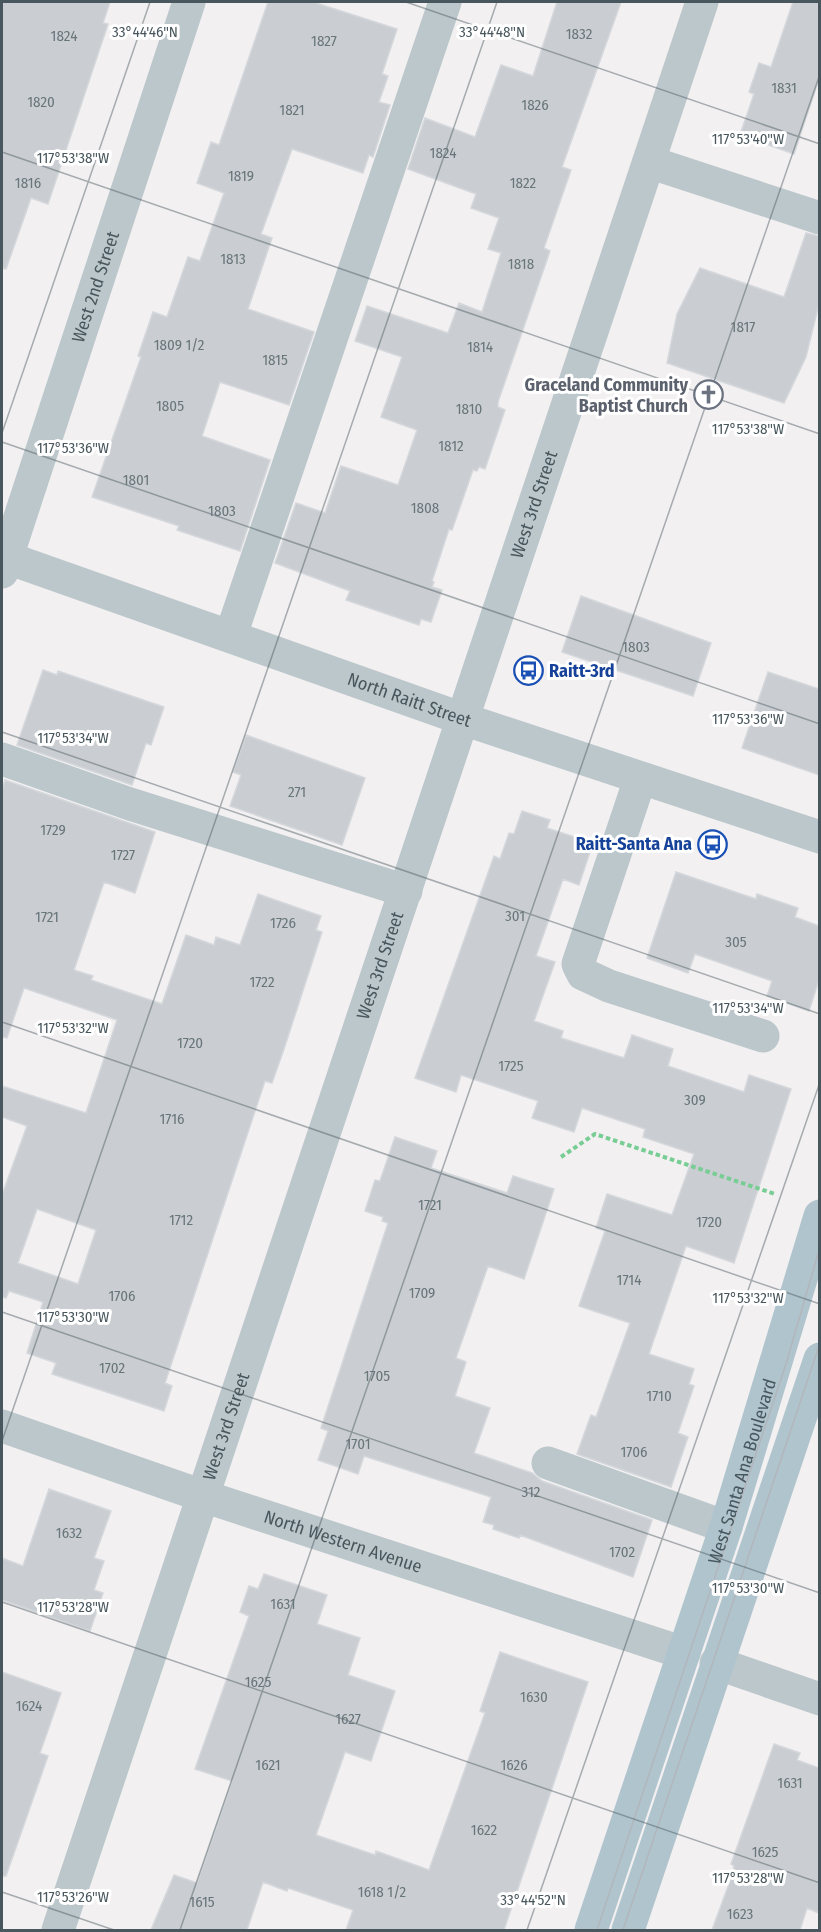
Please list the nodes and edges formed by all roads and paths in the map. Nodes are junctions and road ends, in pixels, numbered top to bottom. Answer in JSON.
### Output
{"nodes":[{"id":1,"x":189,"y":2,"type":"edge"},
{"id":2,"x":445,"y":2,"type":"edge"},
{"id":3,"x":702,"y":2,"type":"edge"},
{"id":4,"x":649,"y":162,"type":"junction"},
{"id":5,"x":819,"y":218,"type":"edge"},
{"id":6,"x":3,"y":562,"type":"edge"},
{"id":7,"x":231,"y":635,"type":"junction"},
{"id":8,"x":463,"y":719,"type":"junction"},
{"id":9,"x":2,"y":759,"type":"edge"},
{"id":10,"x":640,"y":779,"type":"junction"},
{"id":11,"x":819,"y":837,"type":"edge"},
{"id":12,"x":405,"y":891,"type":"junction"},
{"id":13,"x":763,"y":1036,"type":"dead end"},
{"id":14,"x":561,"y":1157,"type":"dead end"},
{"id":15,"x":775,"y":1194,"type":"dead end"},
{"id":16,"x":819,"y":1216,"type":"edge"},
{"id":17,"x":819,"y":1359,"type":"edge"},
{"id":18,"x":2,"y":1426,"type":"edge"},
{"id":19,"x":548,"y":1463,"type":"dead end"},
{"id":20,"x":203,"y":1496,"type":"junction"},
{"id":21,"x":726,"y":1527,"type":"junction"},
{"id":22,"x":684,"y":1653,"type":"junction"},
{"id":23,"x":716,"y":1663,"type":"junction"},
{"id":24,"x":819,"y":1699,"type":"edge"},
{"id":25,"x":58,"y":1930,"type":"edge"},
{"id":26,"x":591,"y":1930,"type":"edge"},
{"id":27,"x":628,"y":1930,"type":"edge"}],
"edges":[{"from":1,"to":6,"type":"street","name":"West 2nd Street"},
{"from":2,"to":7,"type":"street"},
{"from":3,"to":4,"type":"street","name":"West 3rd Street"},
{"from":4,"to":5,"type":"street"},
{"from":4,"to":8,"type":"street","name":"West 3rd Street"},
{"from":6,"to":7,"type":"street","name":"North Raitt Street"},
{"from":7,"to":8,"type":"street","name":"North Raitt Street"},
{"from":8,"to":10,"type":"street","name":"North Raitt Street"},
{"from":8,"to":12,"type":"street","name":"West 3rd Street"},
{"from":9,"to":12,"type":"street"},
{"from":10,"to":11,"type":"street","name":"North Raitt Street"},
{"from":10,"to":13,"type":"street"},
{"from":12,"to":20,"type":"street","name":"West 3rd Street"},
{"from":14,"to":15,"type":"path"},
{"from":16,"to":21,"type":"main road","name":"West Santa Ana Boulevard"},
{"from":17,"to":23,"type":"main road","name":"West Santa Ana Boulevard"},
{"from":18,"to":20,"type":"street","name":"North Western Avenue"},
{"from":19,"to":21,"type":"street"},
{"from":20,"to":22,"type":"street","name":"North Western Avenue"},
{"from":20,"to":25,"type":"street","name":"West 3rd Street"},
{"from":21,"to":22,"type":"main road","name":"West Santa Ana Boulevard"},
{"from":22,"to":26,"type":"main road","name":"West Santa Ana Boulevard"},
{"from":23,"to":24,"type":"street"},
{"from":23,"to":27,"type":"main road","name":"West Santa Ana Boulevard"}]}
